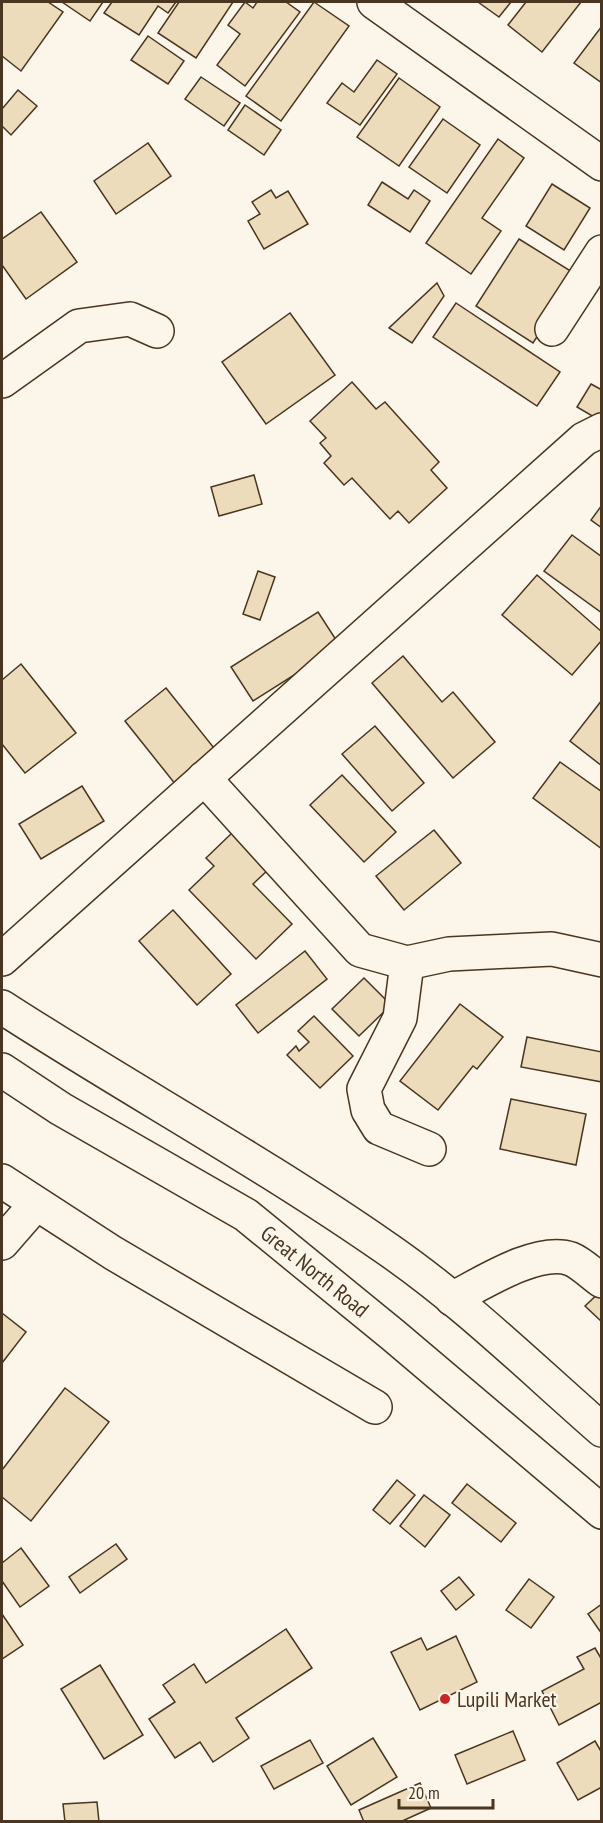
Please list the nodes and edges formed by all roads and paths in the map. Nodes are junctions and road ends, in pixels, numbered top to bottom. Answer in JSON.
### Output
{"nodes":[{"id":1,"x":374,"y":2,"type":"edge"},
{"id":2,"x":602,"y":164,"type":"edge"},
{"id":3,"x":602,"y":252,"type":"edge"},
{"id":4,"x":552,"y":329,"type":"dead end"},
{"id":5,"x":157,"y":331,"type":"dead end"},
{"id":6,"x":2,"y":381,"type":"edge"},
{"id":7,"x":602,"y":430,"type":"edge"},
{"id":8,"x":204,"y":778,"type":"junction"},
{"id":9,"x":7,"y":946,"type":"edge"},
{"id":10,"x":602,"y":960,"type":"edge"},
{"id":11,"x":407,"y":963,"type":"junction"},
{"id":12,"x":2,"y":1007,"type":"edge"},
{"id":13,"x":2,"y":1070,"type":"edge"},
{"id":14,"x":429,"y":1149,"type":"dead end"},
{"id":15,"x":2,"y":1180,"type":"edge"},
{"id":16,"x":36,"y":1204,"type":"junction"},
{"id":17,"x":2,"y":1243,"type":"edge"},
{"id":18,"x":602,"y":1281,"type":"edge"},
{"id":19,"x":452,"y":1299,"type":"junction"},
{"id":20,"x":375,"y":1407,"type":"dead end"},
{"id":21,"x":602,"y":1430,"type":"edge"},
{"id":22,"x":602,"y":1512,"type":"edge"}],
"edges":[{"from":1,"to":2,"type":"street"},
{"from":3,"to":4,"type":"street"},
{"from":5,"to":6,"type":"street"},
{"from":7,"to":8,"type":"street"},
{"from":8,"to":9,"type":"street"},
{"from":8,"to":11,"type":"street"},
{"from":10,"to":11,"type":"street"},
{"from":11,"to":14,"type":"street"},
{"from":12,"to":19,"type":"street"},
{"from":13,"to":22,"type":"street","name":"Great North Road"},
{"from":15,"to":16,"type":"street"},
{"from":16,"to":17,"type":"street"},
{"from":16,"to":20,"type":"street"},
{"from":18,"to":19,"type":"street"},
{"from":19,"to":21,"type":"street"}]}
